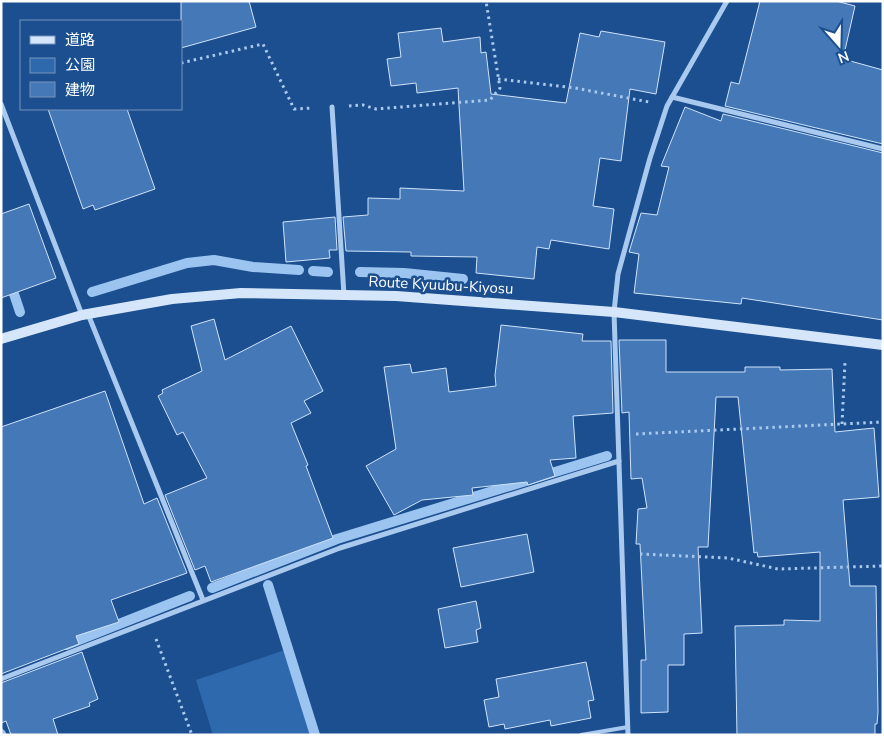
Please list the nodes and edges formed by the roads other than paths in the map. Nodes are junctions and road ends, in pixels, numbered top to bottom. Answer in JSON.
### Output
{"nodes":[{"id":1,"x":727,"y":1,"type":"edge"},
{"id":2,"x":672,"y":97,"type":"junction"},
{"id":3,"x":1,"y":104,"type":"edge"},
{"id":4,"x":332,"y":107,"type":"road end"},
{"id":5,"x":883,"y":148,"type":"edge"},
{"id":6,"x":344,"y":295,"type":"junction"},
{"id":7,"x":614,"y":312,"type":"junction"},
{"id":8,"x":85,"y":314,"type":"junction"},
{"id":9,"x":1,"y":339,"type":"edge"},
{"id":10,"x":883,"y":345,"type":"edge"},
{"id":11,"x":619,"y":461,"type":"junction"},
{"id":12,"x":203,"y":600,"type":"junction"},
{"id":13,"x":1,"y":679,"type":"edge"},
{"id":14,"x":628,"y":727,"type":"junction"},
{"id":15,"x":581,"y":735,"type":"edge"},
{"id":16,"x":628,"y":735,"type":"edge"}],
"edges":[{"from":1,"to":2,"type":"street"},
{"from":2,"to":5,"type":"street"},
{"from":2,"to":7,"type":"street"},
{"from":3,"to":8,"type":"street"},
{"from":4,"to":6,"type":"street"},
{"from":6,"to":7,"type":"main road","name":"Route Kyuubu-Kiyosu"},
{"from":6,"to":8,"type":"main road","name":"Route Kyuubu-Kiyosu"},
{"from":7,"to":10,"type":"main road","name":"Route Kyuubu-Kiyosu"},
{"from":7,"to":11,"type":"street"},
{"from":8,"to":9,"type":"main road","name":"Route Kyuubu-Kiyosu"},
{"from":8,"to":12,"type":"street"},
{"from":11,"to":12,"type":"street"},
{"from":11,"to":14,"type":"street"},
{"from":12,"to":13,"type":"street"},
{"from":14,"to":15,"type":"lane"},
{"from":14,"to":16,"type":"street"}]}
